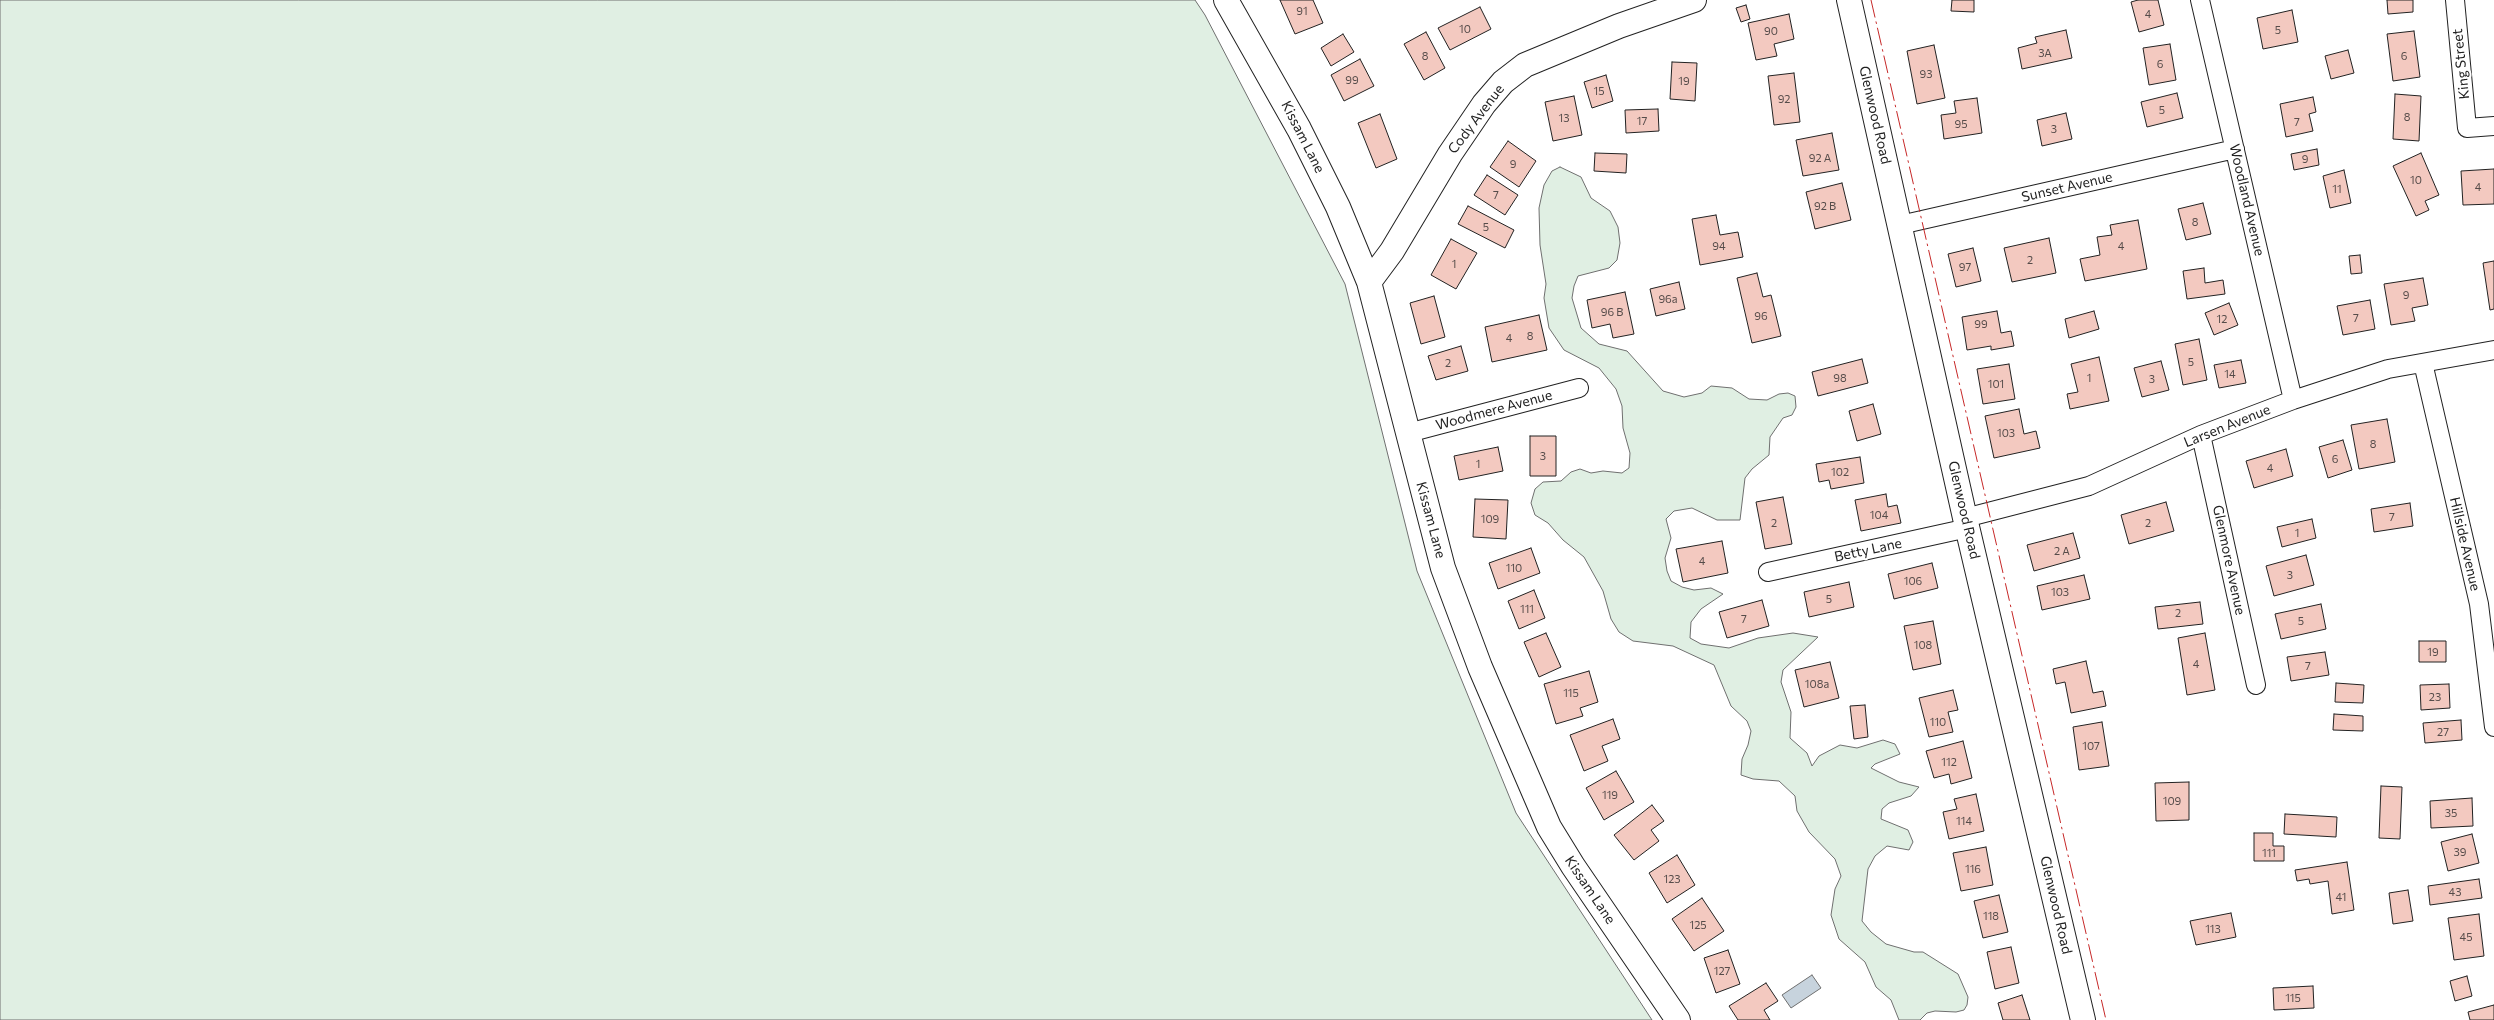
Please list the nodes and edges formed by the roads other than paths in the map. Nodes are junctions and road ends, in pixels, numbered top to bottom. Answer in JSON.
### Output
{"nodes":[{"id":1,"x":1226,"y":0,"type":"edge"},
{"id":2,"x":1694,"y":0,"type":"edge"},
{"id":3,"x":1848,"y":0,"type":"edge"},
{"id":4,"x":2200,"y":0,"type":"edge"},
{"id":5,"x":2455,"y":0,"type":"edge"},
{"id":6,"x":2494,"y":126,"type":"edge"},
{"id":7,"x":2235,"y":149,"type":"junction"},
{"id":8,"x":1900,"y":225,"type":"junction"},
{"id":9,"x":1369,"y":282,"type":"junction"},
{"id":10,"x":2494,"y":350,"type":"edge"},
{"id":11,"x":2423,"y":363,"type":"junction"},
{"id":12,"x":1579,"y":388,"type":"dead end"},
{"id":13,"x":2294,"y":400,"type":"junction"},
{"id":14,"x":1408,"y":433,"type":"junction"},
{"id":15,"x":2202,"y":435,"type":"junction"},
{"id":16,"x":1966,"y":523,"type":"junction"},
{"id":17,"x":1768,"y":572,"type":"dead end"},
{"id":18,"x":2256,"y":685,"type":"dead end"},
{"id":19,"x":2494,"y":727,"type":"edge"},
{"id":20,"x":1678,"y":1020,"type":"edge"},
{"id":21,"x":2083,"y":1020,"type":"edge"}],
"edges":[{"from":1,"to":9,"type":"street","name":"Kissam Lane"},
{"from":2,"to":9,"type":"street","name":"Cody Avenue"},
{"from":3,"to":8,"type":"street","name":"Glenwood Road"},
{"from":4,"to":7,"type":"street","name":"Woodland Avenue"},
{"from":5,"to":6,"type":"street","name":"King Street"},
{"from":7,"to":8,"type":"street","name":"Sunset Avenue"},
{"from":7,"to":13,"type":"street","name":"Woodland Avenue"},
{"from":8,"to":16,"type":"street","name":"Glenwood Road"},
{"from":9,"to":14,"type":"street","name":"Kissam Lane"},
{"from":10,"to":11,"type":"street","name":"Larsen Avenue"},
{"from":11,"to":13,"type":"street","name":"Larsen Avenue"},
{"from":11,"to":19,"type":"street","name":"Hillside Avenue"},
{"from":12,"to":14,"type":"street","name":"Woodmere Avenue"},
{"from":13,"to":15,"type":"street","name":"Larsen Avenue"},
{"from":14,"to":20,"type":"street","name":"Kissam Lane"},
{"from":15,"to":16,"type":"street","name":"Larsen Avenue"},
{"from":15,"to":18,"type":"street","name":"Glenmore Avenue"},
{"from":16,"to":17,"type":"street","name":"Betty Lane"},
{"from":16,"to":21,"type":"street","name":"Glenwood Road"}]}
